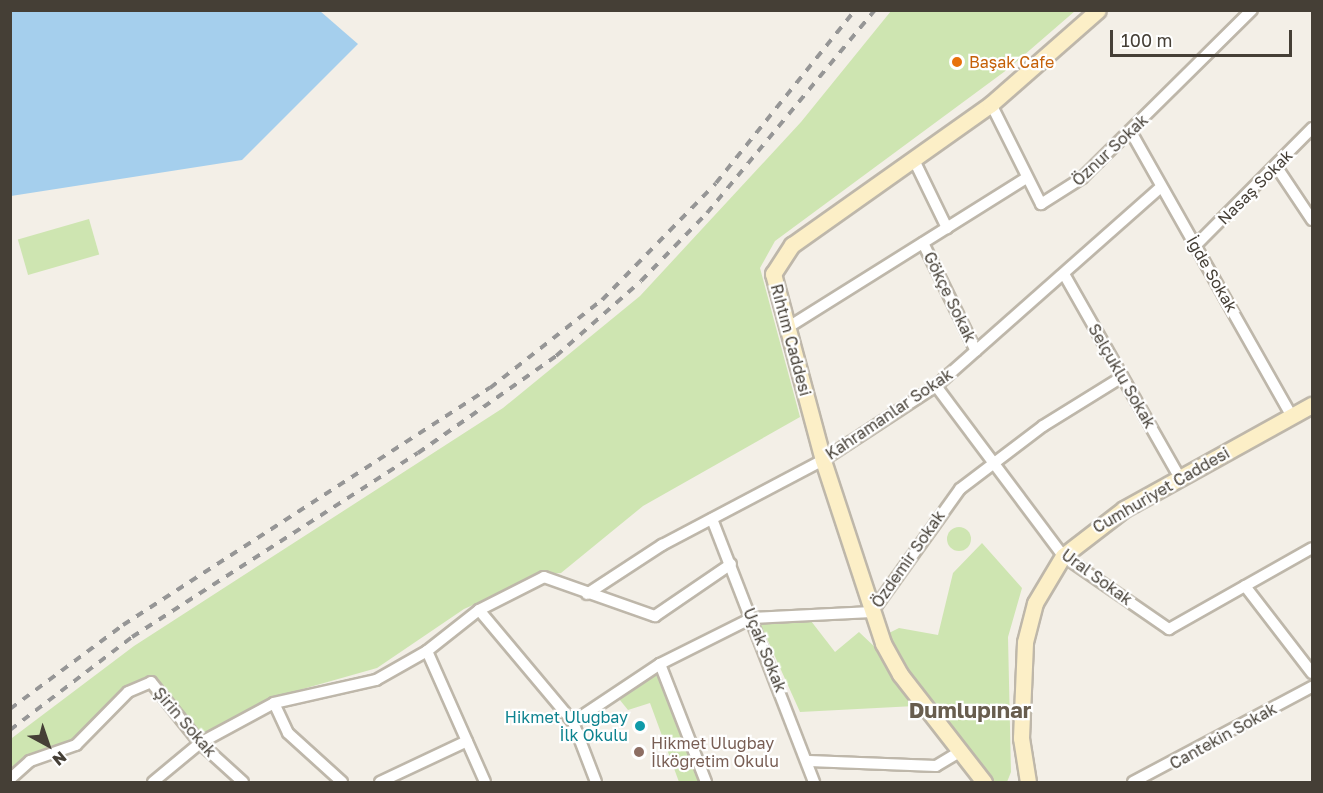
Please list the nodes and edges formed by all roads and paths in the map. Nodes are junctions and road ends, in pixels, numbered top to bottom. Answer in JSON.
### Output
{"nodes":[{"id":1,"x":1083,"y":10,"type":"edge"},
{"id":2,"x":1098,"y":10,"type":"edge"},
{"id":3,"x":1252,"y":10,"type":"edge"},
{"id":4,"x":991,"y":104,"type":"junction"},
{"id":5,"x":1312,"y":128,"type":"edge"},
{"id":6,"x":1131,"y":132,"type":"junction"},
{"id":7,"x":913,"y":158,"type":"junction"},
{"id":8,"x":1276,"y":166,"type":"junction"},
{"id":9,"x":1026,"y":178,"type":"junction"},
{"id":10,"x":1159,"y":189,"type":"junction"},
{"id":11,"x":1312,"y":220,"type":"edge"},
{"id":12,"x":947,"y":228,"type":"junction"},
{"id":13,"x":923,"y":243,"type":"junction"},
{"id":14,"x":1196,"y":245,"type":"junction"},
{"id":15,"x":1064,"y":274,"type":"junction"},
{"id":16,"x":787,"y":328,"type":"junction"},
{"id":17,"x":976,"y":351,"type":"junction"},
{"id":18,"x":1122,"y":377,"type":"junction"},
{"id":19,"x":936,"y":386,"type":"junction"},
{"id":20,"x":1312,"y":405,"type":"edge"},
{"id":21,"x":1292,"y":416,"type":"junction"},
{"id":22,"x":820,"y":461,"type":"junction"},
{"id":23,"x":994,"y":461,"type":"junction"},
{"id":24,"x":1180,"y":478,"type":"junction"},
{"id":25,"x":712,"y":519,"type":"junction"},
{"id":26,"x":1312,"y":548,"type":"edge"},
{"id":27,"x":1063,"y":556,"type":"junction"},
{"id":28,"x":730,"y":564,"type":"junction"},
{"id":29,"x":1245,"y":586,"type":"junction"},
{"id":30,"x":587,"y":594,"type":"junction"},
{"id":31,"x":479,"y":610,"type":"junction"},
{"id":32,"x":868,"y":613,"type":"junction"},
{"id":33,"x":752,"y":618,"type":"junction"},
{"id":34,"x":427,"y":651,"type":"junction"},
{"id":35,"x":660,"y":664,"type":"junction"},
{"id":36,"x":1312,"y":673,"type":"edge"},
{"id":37,"x":1312,"y":687,"type":"edge"},
{"id":38,"x":274,"y":703,"type":"junction"},
{"id":39,"x":573,"y":722,"type":"junction"},
{"id":40,"x":466,"y":741,"type":"junction"},
{"id":41,"x":200,"y":743,"type":"junction"},
{"id":42,"x":956,"y":754,"type":"junction"},
{"id":43,"x":808,"y":761,"type":"junction"},
{"id":44,"x":10,"y":779,"type":"edge"},
{"id":45,"x":1028,"y":782,"type":"edge"},
{"id":46,"x":153,"y":783,"type":"edge"},
{"id":47,"x":243,"y":783,"type":"edge"},
{"id":48,"x":342,"y":783,"type":"edge"},
{"id":49,"x":380,"y":783,"type":"edge"},
{"id":50,"x":485,"y":783,"type":"edge"},
{"id":51,"x":596,"y":783,"type":"edge"},
{"id":52,"x":706,"y":783,"type":"edge"},
{"id":53,"x":814,"y":783,"type":"edge"},
{"id":54,"x":975,"y":783,"type":"edge"},
{"id":55,"x":984,"y":783,"type":"edge"},
{"id":56,"x":1133,"y":783,"type":"edge"}],
"edges":[{"from":1,"to":22,"type":"main road","name":"Rıhtım Caddesi"},
{"from":2,"to":4,"type":"main road","name":"Rıhtım Caddesi"},
{"from":3,"to":6,"type":"street","name":"Öznur Sokak"},
{"from":4,"to":7,"type":"main road","name":"Rıhtım Caddesi"},
{"from":4,"to":9,"type":"street","name":"Öznur Sokak"},
{"from":5,"to":8,"type":"street","name":"Nasaş Sokak"},
{"from":6,"to":9,"type":"street","name":"Öznur Sokak"},
{"from":6,"to":10,"type":"street","name":"İğde Sokak"},
{"from":7,"to":12,"type":"street"},
{"from":7,"to":16,"type":"main road","name":"Rıhtım Caddesi"},
{"from":8,"to":11,"type":"street"},
{"from":8,"to":14,"type":"street","name":"Nasaş Sokak"},
{"from":9,"to":12,"type":"street"},
{"from":10,"to":14,"type":"street","name":"İğde Sokak"},
{"from":10,"to":15,"type":"street","name":"Kahramanlar Sokak"},
{"from":12,"to":13,"type":"street"},
{"from":13,"to":16,"type":"street"},
{"from":13,"to":17,"type":"street","name":"Gökçe Sokak"},
{"from":14,"to":21,"type":"street","name":"İğde Sokak"},
{"from":15,"to":17,"type":"street","name":"Kahramanlar Sokak"},
{"from":15,"to":18,"type":"street","name":"Selçuklu Sokak"},
{"from":16,"to":22,"type":"main road","name":"Rıhtım Caddesi"},
{"from":17,"to":19,"type":"street","name":"Kahramanlar Sokak"},
{"from":18,"to":23,"type":"street","name":"Özdemir Sokak"},
{"from":18,"to":24,"type":"street","name":"Selçuklu Sokak"},
{"from":19,"to":22,"type":"street","name":"Kahramanlar Sokak"},
{"from":19,"to":23,"type":"street","name":"Ural Sokak"},
{"from":20,"to":21,"type":"main road","name":"Cumhuriyet Caddesi"},
{"from":21,"to":24,"type":"main road","name":"Cumhuriyet Caddesi"},
{"from":22,"to":25,"type":"street","name":"Kahramanlar Sokak"},
{"from":22,"to":32,"type":"main road","name":"Rıhtım Caddesi"},
{"from":23,"to":27,"type":"street","name":"Ural Sokak"},
{"from":23,"to":32,"type":"street","name":"Özdemir Sokak"},
{"from":24,"to":27,"type":"main road","name":"Cumhuriyet Caddesi"},
{"from":25,"to":28,"type":"street","name":"Uçak Sokak"},
{"from":25,"to":30,"type":"street","name":"Kahramanlar Sokak"},
{"from":26,"to":29,"type":"street","name":"Ural Sokak"},
{"from":27,"to":29,"type":"street","name":"Ural Sokak"},
{"from":27,"to":45,"type":"main road","name":"Cumhuriyet Caddesi"},
{"from":28,"to":30,"type":"street"},
{"from":28,"to":33,"type":"street","name":"Uçak Sokak"},
{"from":29,"to":36,"type":"street"},
{"from":30,"to":31,"type":"street"},
{"from":31,"to":34,"type":"street"},
{"from":31,"to":39,"type":"street"},
{"from":32,"to":33,"type":"street","name":"Özdemir Sokak"},
{"from":32,"to":42,"type":"main road","name":"Rıhtım Caddesi"},
{"from":33,"to":35,"type":"street","name":"Özdemir Sokak"},
{"from":33,"to":43,"type":"street","name":"Uçak Sokak"},
{"from":34,"to":38,"type":"street"},
{"from":34,"to":40,"type":"street"},
{"from":35,"to":39,"type":"street","name":"Özdemir Sokak"},
{"from":35,"to":52,"type":"street"},
{"from":37,"to":56,"type":"street","name":"Cantekin Sokak"},
{"from":38,"to":41,"type":"street"},
{"from":38,"to":48,"type":"street"},
{"from":39,"to":51,"type":"street"},
{"from":40,"to":49,"type":"street"},
{"from":40,"to":50,"type":"street"},
{"from":41,"to":44,"type":"street","name":"Şirin Sokak"},
{"from":41,"to":46,"type":"street"},
{"from":41,"to":47,"type":"street","name":"Şirin Sokak"},
{"from":42,"to":43,"type":"street"},
{"from":42,"to":54,"type":"main road","name":"Rıhtım Caddesi"},
{"from":42,"to":55,"type":"main road","name":"Rıhtım Caddesi"},
{"from":43,"to":53,"type":"street","name":"Uçak Sokak"}]}
